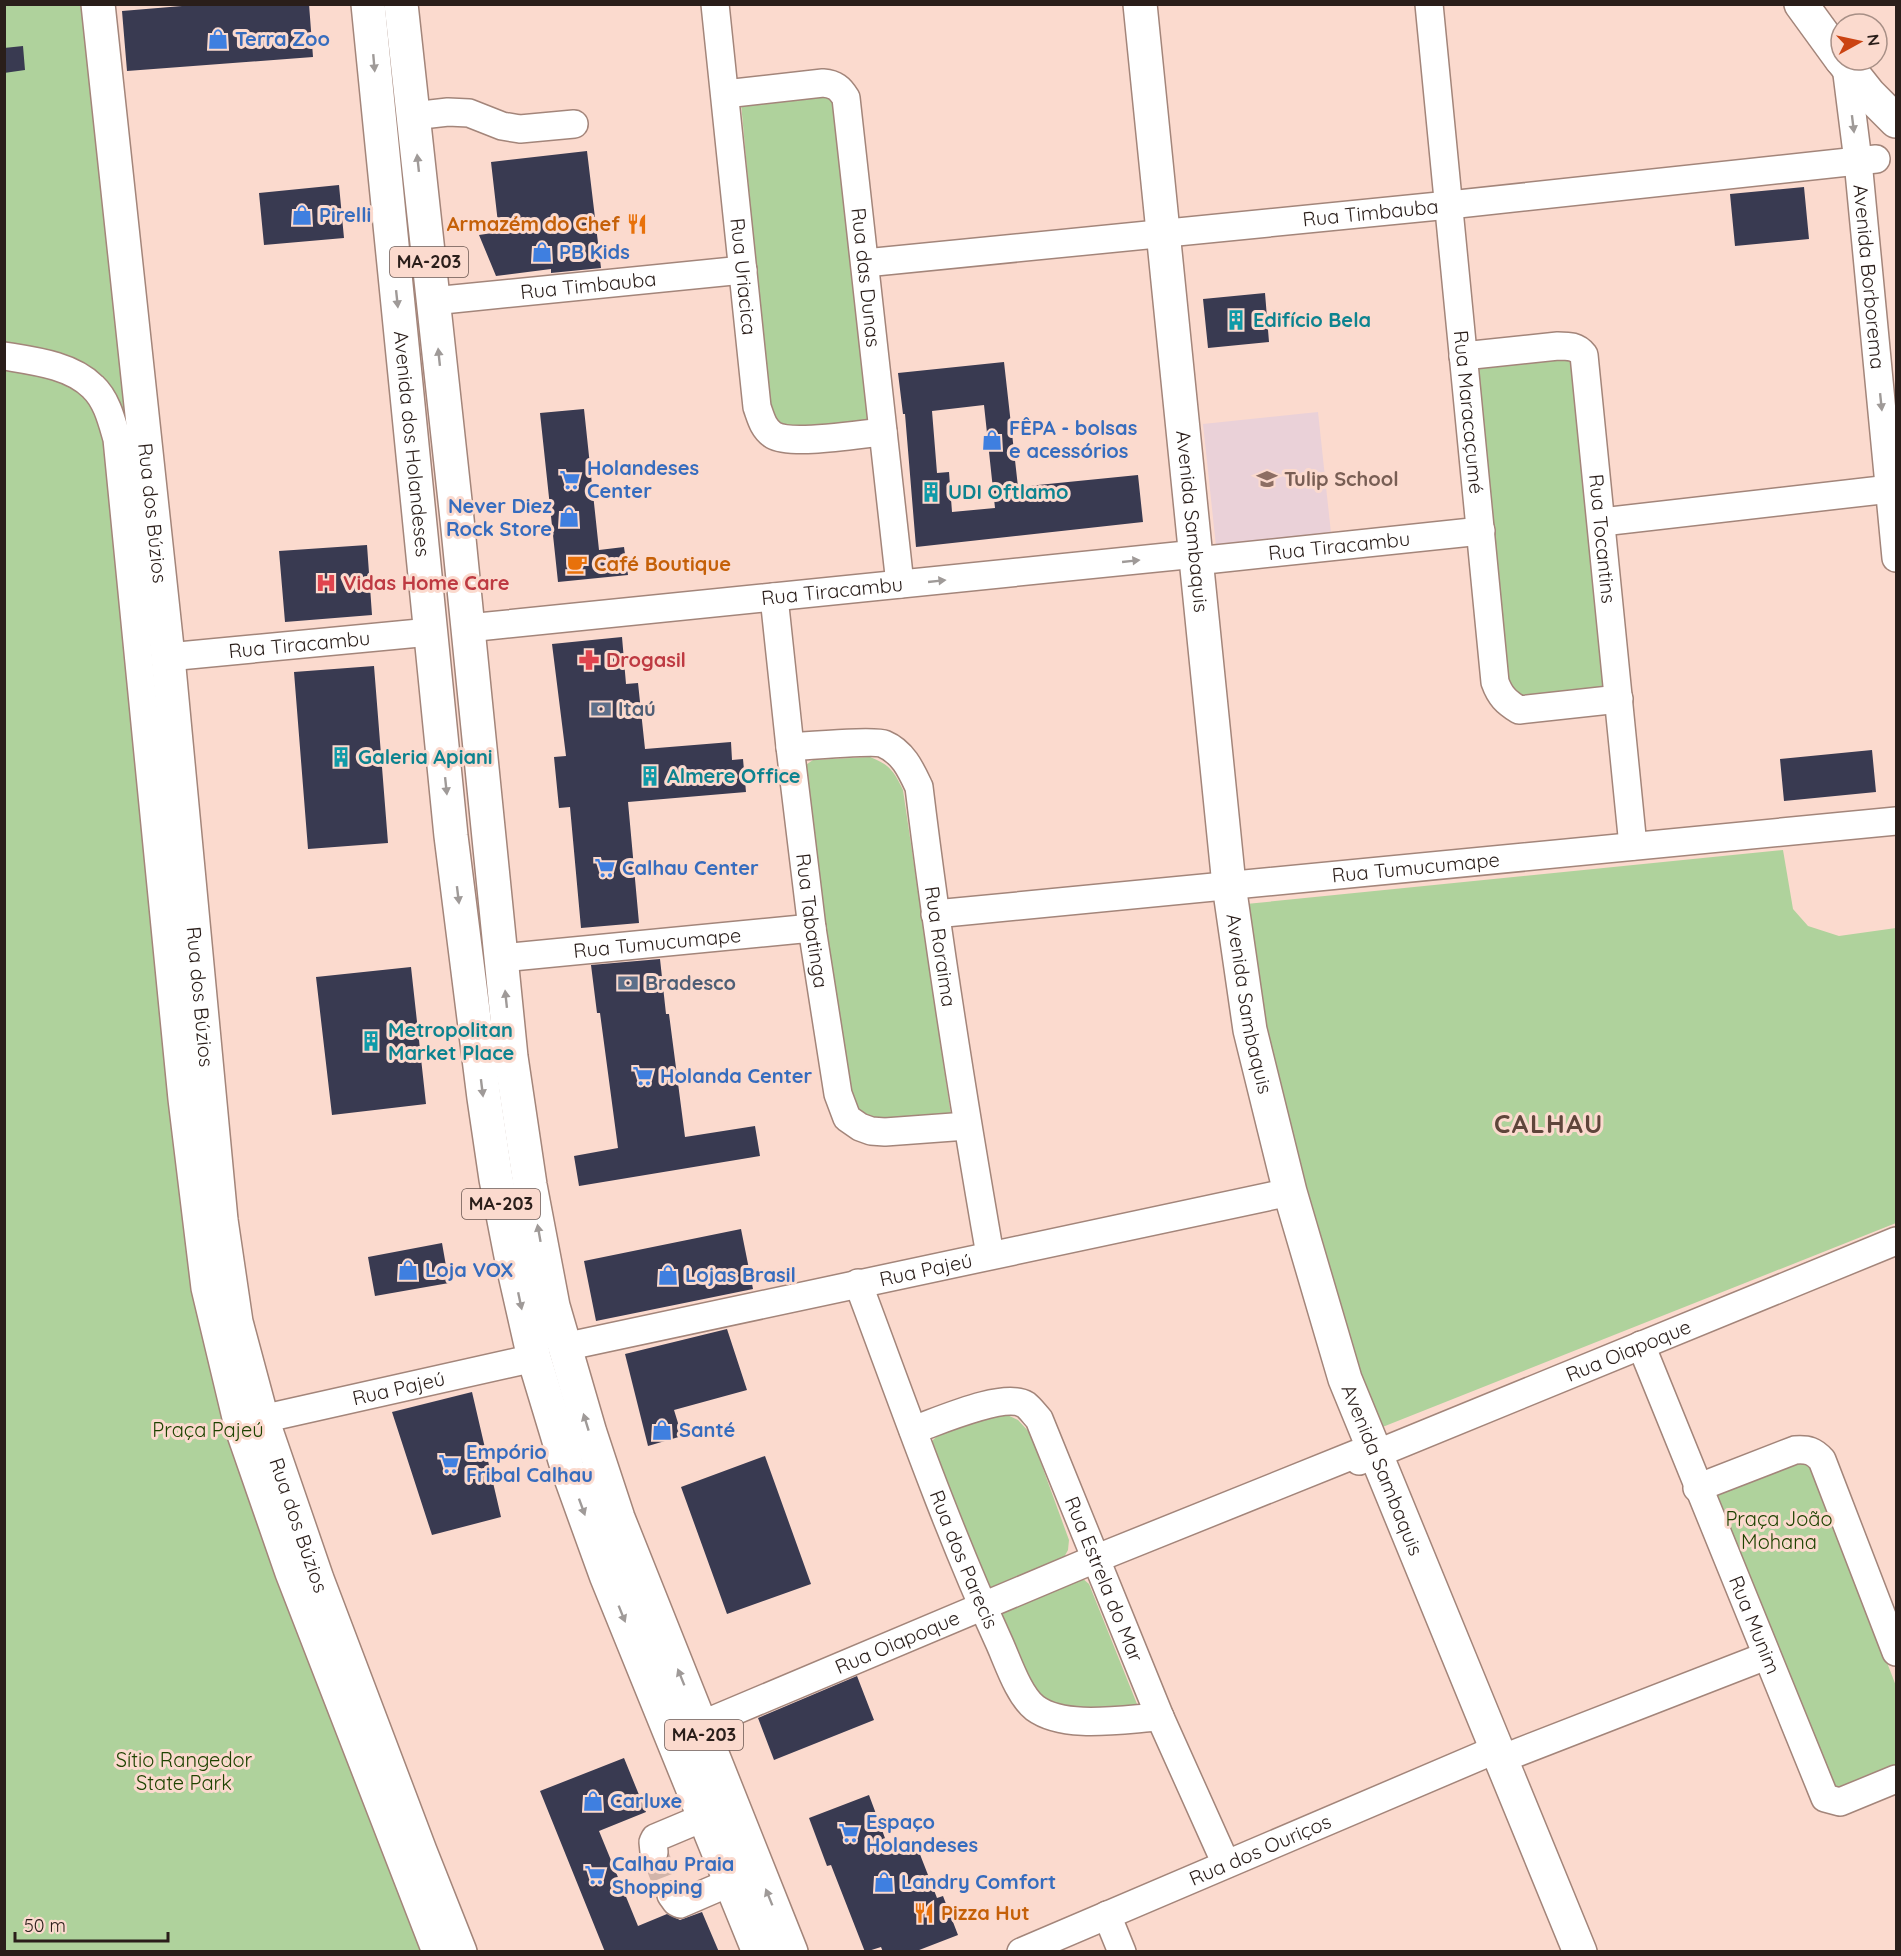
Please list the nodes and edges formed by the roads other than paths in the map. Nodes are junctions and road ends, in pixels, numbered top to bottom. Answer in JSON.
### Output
{"nodes":[{"id":1,"x":98,"y":4,"type":"edge"},
{"id":2,"x":369,"y":4,"type":"edge"},
{"id":3,"x":401,"y":4,"type":"edge"},
{"id":4,"x":715,"y":4,"type":"edge"},
{"id":5,"x":1124,"y":4,"type":"edge"},
{"id":6,"x":1140,"y":4,"type":"edge"},
{"id":7,"x":1429,"y":4,"type":"edge"},
{"id":8,"x":1801,"y":4,"type":"edge"},
{"id":9,"x":1829,"y":43,"type":"edge"},
{"id":10,"x":1845,"y":72,"type":"edge"},
{"id":11,"x":1851,"y":72,"type":"edge"},
{"id":12,"x":725,"y":94,"type":"junction"},
{"id":13,"x":1869,"y":94,"type":"junction"},
{"id":14,"x":413,"y":116,"type":"junction"},
{"id":15,"x":1896,"y":121,"type":"edge"},
{"id":16,"x":574,"y":124,"type":"dead end"},
{"id":17,"x":1867,"y":160,"type":"junction"},
{"id":18,"x":1449,"y":205,"type":"junction"},
{"id":19,"x":1155,"y":233,"type":"junction"},
{"id":20,"x":865,"y":263,"type":"junction"},
{"id":21,"x":743,"y":270,"type":"junction"},
{"id":22,"x":433,"y":301,"type":"junction"},
{"id":23,"x":4,"y":356,"type":"edge"},
{"id":24,"x":1463,"y":356,"type":"junction"},
{"id":25,"x":1896,"y":374,"type":"edge"},
{"id":26,"x":406,"y":393,"type":"junction"},
{"id":27,"x":883,"y":432,"type":"junction"},
{"id":28,"x":1890,"y":489,"type":"junction"},
{"id":29,"x":457,"y":519,"type":"junction"},
{"id":30,"x":1602,"y":522,"type":"junction"},
{"id":31,"x":1481,"y":531,"type":"junction"},
{"id":32,"x":1191,"y":557,"type":"junction"},
{"id":33,"x":1896,"y":558,"type":"edge"},
{"id":34,"x":423,"y":560,"type":"junction"},
{"id":35,"x":900,"y":584,"type":"junction"},
{"id":36,"x":774,"y":597,"type":"junction"},
{"id":37,"x":468,"y":628,"type":"junction"},
{"id":38,"x":430,"y":632,"type":"junction"},
{"id":39,"x":168,"y":657,"type":"junction"},
{"id":40,"x":1619,"y":699,"type":"junction"},
{"id":41,"x":477,"y":714,"type":"junction"},
{"id":42,"x":790,"y":747,"type":"junction"},
{"id":43,"x":1896,"y":821,"type":"edge"},
{"id":44,"x":1633,"y":846,"type":"junction"},
{"id":45,"x":1221,"y":886,"type":"junction"},
{"id":46,"x":935,"y":914,"type":"junction"},
{"id":47,"x":812,"y":928,"type":"junction"},
{"id":48,"x":502,"y":958,"type":"junction"},
{"id":49,"x":967,"y":1126,"type":"junction"},
{"id":50,"x":1282,"y":1193,"type":"junction"},
{"id":51,"x":1896,"y":1241,"type":"edge"},
{"id":52,"x":990,"y":1255,"type":"junction"},
{"id":53,"x":858,"y":1283,"type":"junction"},
{"id":54,"x":1641,"y":1345,"type":"junction"},
{"id":55,"x":549,"y":1352,"type":"junction"},
{"id":56,"x":262,"y":1419,"type":"junction"},
{"id":57,"x":913,"y":1430,"type":"junction"},
{"id":58,"x":1363,"y":1456,"type":"junction"},
{"id":59,"x":1697,"y":1488,"type":"junction"},
{"id":60,"x":1095,"y":1559,"type":"junction"},
{"id":61,"x":1887,"y":1600,"type":"edge"},
{"id":62,"x":983,"y":1607,"type":"junction"},
{"id":63,"x":1896,"y":1652,"type":"edge"},
{"id":64,"x":1766,"y":1656,"type":"junction"},
{"id":65,"x":1160,"y":1718,"type":"junction"},
{"id":66,"x":700,"y":1725,"type":"junction"},
{"id":67,"x":1493,"y":1755,"type":"junction"},
{"id":68,"x":1896,"y":1779,"type":"edge"},
{"id":69,"x":705,"y":1817,"type":"junction"},
{"id":70,"x":654,"y":1852,"type":"dead end"},
{"id":71,"x":1227,"y":1864,"type":"junction"},
{"id":72,"x":731,"y":1882,"type":"junction"},
{"id":73,"x":671,"y":1895,"type":"dead end"},
{"id":74,"x":1107,"y":1915,"type":"junction"},
{"id":75,"x":436,"y":1952,"type":"edge"},
{"id":76,"x":460,"y":1952,"type":"edge"},
{"id":77,"x":759,"y":1952,"type":"edge"},
{"id":78,"x":790,"y":1952,"type":"edge"},
{"id":79,"x":1021,"y":1952,"type":"edge"},
{"id":80,"x":1122,"y":1952,"type":"edge"},
{"id":81,"x":1561,"y":1952,"type":"edge"},
{"id":82,"x":1580,"y":1952,"type":"edge"}],
"edges":[{"from":1,"to":39,"type":"main road","name":"Rua dos Búzios"},
{"from":2,"to":26,"type":"main road","name":"Avenida dos Holandeses","number":"MA-203","one_way":true},
{"from":3,"to":14,"type":"main road","name":"Avenida dos Holandeses","number":"MA-203"},
{"from":4,"to":12,"type":"street","name":"Rua Uriacica"},
{"from":5,"to":19,"type":"main road","name":"Avenida Sambaquis"},
{"from":6,"to":19,"type":"main road","name":"Avenida Sambaquis"},
{"from":7,"to":18,"type":"street","name":"Rua Maracaçumé"},
{"from":8,"to":9,"type":"main road"},
{"from":10,"to":17,"type":"street","name":"Avenida Borborema","one_way":true},
{"from":11,"to":13,"type":"main road"},
{"from":12,"to":20,"type":"street","name":"Rua das Dunas"},
{"from":12,"to":21,"type":"street","name":"Rua Uriacica"},
{"from":13,"to":15,"type":"main road"},
{"from":13,"to":17,"type":"street","name":"Avenida Borborema"},
{"from":14,"to":16,"type":"street"},
{"from":22,"to":14,"type":"main road","name":"Avenida dos Holandeses","number":"MA-203","one_way":true},
{"from":17,"to":18,"type":"street","name":"Rua Timbauba"},
{"from":17,"to":25,"type":"street","name":"Avenida Borborema"},
{"from":17,"to":28,"type":"street","name":"Avenida Borborema","one_way":true},
{"from":18,"to":19,"type":"street","name":"Rua Timbauba"},
{"from":18,"to":24,"type":"street","name":"Rua Maracaçumé"},
{"from":19,"to":20,"type":"street","name":"Rua Timbauba"},
{"from":19,"to":32,"type":"main road","name":"Avenida Sambaquis"},
{"from":20,"to":27,"type":"street","name":"Rua das Dunas"},
{"from":21,"to":22,"type":"street","name":"Rua Timbauba"},
{"from":21,"to":27,"type":"street","name":"Rua Uriacica"},
{"from":29,"to":22,"type":"main road","name":"Avenida dos Holandeses","number":"MA-203","one_way":true},
{"from":23,"to":75,"type":"street"},
{"from":24,"to":30,"type":"street","name":"Rua Tocantins"},
{"from":24,"to":31,"type":"street","name":"Rua Maracaçumé"},
{"from":26,"to":29,"type":"main road"},
{"from":26,"to":34,"type":"main road","name":"Avenida dos Holandeses","number":"MA-203"},
{"from":27,"to":35,"type":"street","name":"Rua das Dunas"},
{"from":28,"to":30,"type":"street"},
{"from":28,"to":33,"type":"street","name":"Avenida Borborema"},
{"from":29,"to":37,"type":"main road","name":"Avenida dos Holandeses","number":"MA-203"},
{"from":30,"to":40,"type":"street","name":"Rua Tocantins"},
{"from":31,"to":32,"type":"street","name":"Rua Tiracambu"},
{"from":31,"to":40,"type":"street","name":"Rua Maracaçumé"},
{"from":35,"to":32,"type":"street","name":"Rua Tiracambu","one_way":true},
{"from":32,"to":45,"type":"main road","name":"Avenida Sambaquis"},
{"from":34,"to":38,"type":"main road","name":"Avenida dos Holandeses","number":"MA-203"},
{"from":34,"to":41,"type":"main road"},
{"from":35,"to":36,"type":"street","name":"Rua Tiracambu"},
{"from":36,"to":37,"type":"street","name":"Rua Tiracambu"},
{"from":36,"to":42,"type":"street","name":"Rua Tabatinga"},
{"from":37,"to":41,"type":"main road","name":"Avenida dos Holandeses","number":"MA-203"},
{"from":38,"to":39,"type":"street","name":"Rua Tiracambu"},
{"from":38,"to":55,"type":"main road","name":"Avenida dos Holandeses","number":"MA-203","one_way":true},
{"from":39,"to":56,"type":"main road","name":"Rua dos Búzios"},
{"from":40,"to":44,"type":"street","name":"Rua Tocantins"},
{"from":41,"to":48,"type":"main road","name":"Avenida dos Holandeses","number":"MA-203"},
{"from":42,"to":46,"type":"street","name":"Rua Roraima"},
{"from":42,"to":47,"type":"street","name":"Rua Tabatinga"},
{"from":43,"to":44,"type":"street","name":"Rua Tumucumape"},
{"from":44,"to":45,"type":"street","name":"Rua Tumucumape"},
{"from":45,"to":46,"type":"street","name":"Rua Tumucumape"},
{"from":45,"to":50,"type":"main road","name":"Avenida Sambaquis"},
{"from":46,"to":49,"type":"street","name":"Rua Roraima"},
{"from":47,"to":48,"type":"street","name":"Rua Tumucumape"},
{"from":47,"to":49,"type":"street","name":"Rua Tabatinga"},
{"from":55,"to":48,"type":"main road","name":"Avenida dos Holandeses","number":"MA-203","one_way":true},
{"from":49,"to":52,"type":"street","name":"Rua Roraima"},
{"from":50,"to":52,"type":"street","name":"Rua Pajeú"},
{"from":50,"to":58,"type":"main road","name":"Avenida Sambaquis"},
{"from":51,"to":54,"type":"street","name":"Rua Oiapoque"},
{"from":52,"to":53,"type":"street","name":"Rua Pajeú"},
{"from":53,"to":55,"type":"street","name":"Rua Pajeú"},
{"from":53,"to":57,"type":"street","name":"Rua dos Parecis"},
{"from":54,"to":58,"type":"street","name":"Rua Oiapoque"},
{"from":54,"to":59,"type":"street","name":"Rua Munim"},
{"from":55,"to":56,"type":"street","name":"Rua Pajeú"},
{"from":66,"to":55,"type":"main road","name":"Avenida dos Holandeses","number":"MA-203","one_way":true},
{"from":55,"to":69,"type":"main road","name":"Avenida dos Holandeses","number":"MA-203","one_way":true},
{"from":56,"to":76,"type":"main road","name":"Rua dos Búzios"},
{"from":57,"to":60,"type":"street","name":"Rua Estrela do Mar"},
{"from":57,"to":62,"type":"street","name":"Rua dos Parecis"},
{"from":58,"to":60,"type":"street","name":"Rua Oiapoque"},
{"from":58,"to":67,"type":"main road","name":"Avenida Sambaquis"},
{"from":59,"to":61,"type":"street"},
{"from":59,"to":64,"type":"street","name":"Rua Munim"},
{"from":60,"to":62,"type":"street","name":"Rua Oiapoque"},
{"from":60,"to":65,"type":"street","name":"Rua Estrela do Mar"},
{"from":61,"to":63,"type":"street"},
{"from":62,"to":65,"type":"street","name":"Rua dos Parecis"},
{"from":62,"to":66,"type":"street","name":"Rua Oiapoque"},
{"from":64,"to":67,"type":"street","name":"Rua dos Ouriços"},
{"from":64,"to":68,"type":"street","name":"Rua Munim"},
{"from":65,"to":71,"type":"street","name":"Rua Estrela do Mar"},
{"from":78,"to":66,"type":"main road","name":"Avenida dos Holandeses","number":"MA-203","one_way":true},
{"from":67,"to":71,"type":"street","name":"Rua dos Ouriços"},
{"from":67,"to":81,"type":"main road","name":"Avenida Sambaquis"},
{"from":67,"to":82,"type":"main road","name":"Avenida Sambaquis"},
{"from":69,"to":70,"type":"street"},
{"from":69,"to":72,"type":"main road","name":"Avenida dos Holandeses","number":"MA-203"},
{"from":71,"to":74,"type":"street","name":"Rua dos Ouriços"},
{"from":72,"to":73,"type":"street"},
{"from":72,"to":77,"type":"main road","name":"Avenida dos Holandeses","number":"MA-203"},
{"from":74,"to":79,"type":"street","name":"Rua dos Ouriços"},
{"from":74,"to":80,"type":"street"}]}
